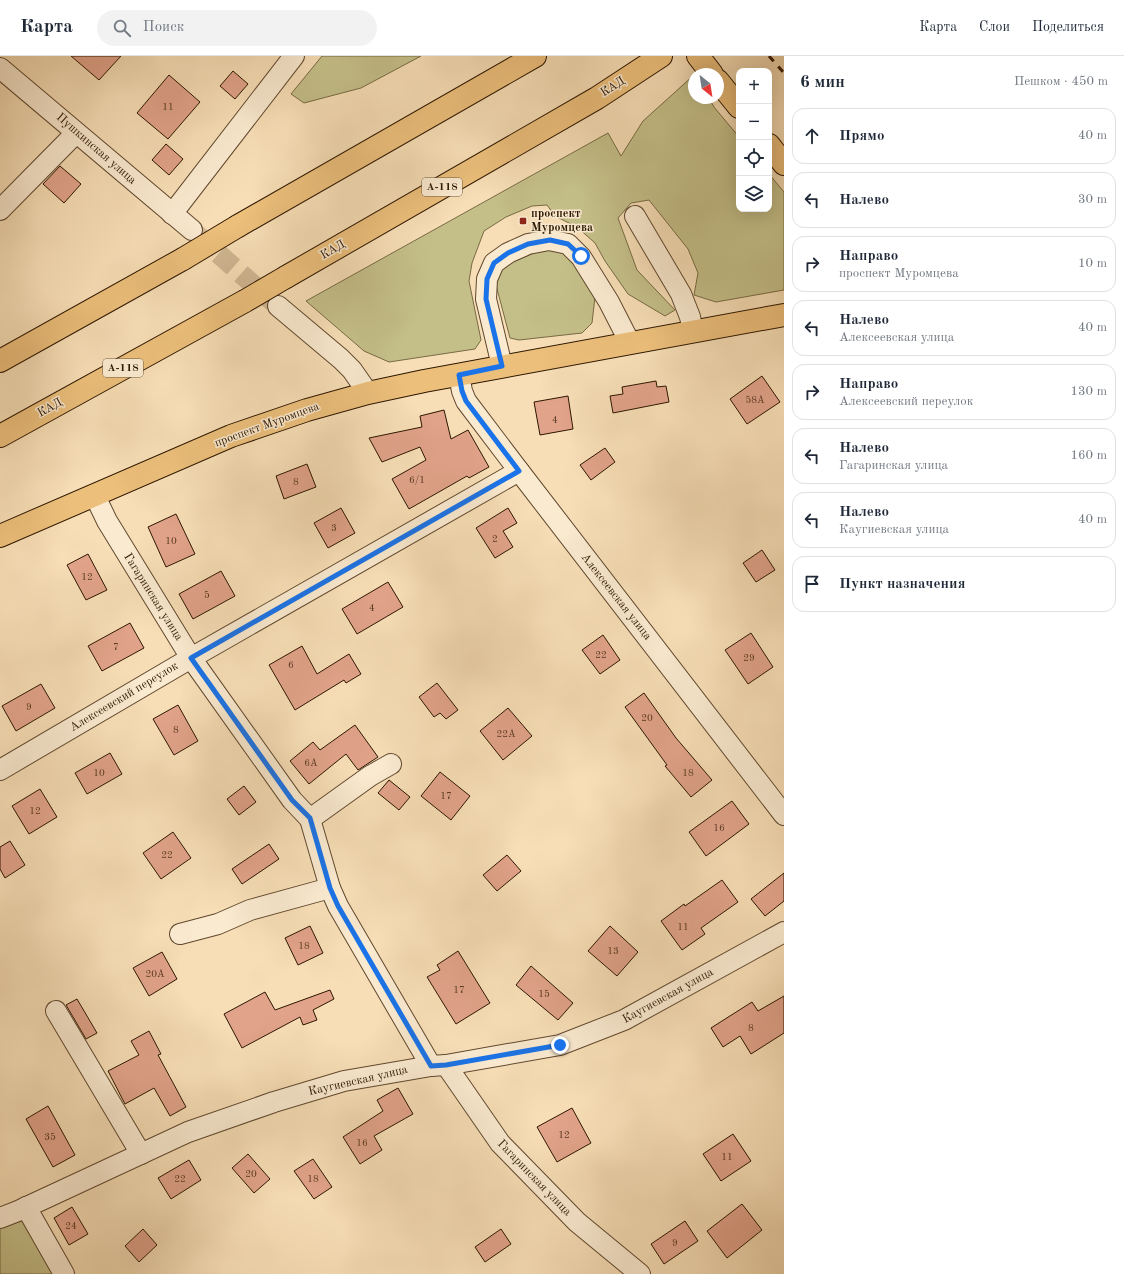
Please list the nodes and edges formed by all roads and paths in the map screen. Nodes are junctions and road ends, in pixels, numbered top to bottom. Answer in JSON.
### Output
{"nodes":[{"id":1,"x":294,"y":56,"type":"edge"},
{"id":2,"x":534,"y":56,"type":"edge"},
{"id":3,"x":661,"y":56,"type":"edge"},
{"id":4,"x":698,"y":56,"type":"edge"},
{"id":5,"x":0,"y":68,"type":"edge"},
{"id":6,"x":707,"y":68,"type":"edge"},
{"id":7,"x":724,"y":88,"type":"edge"},
{"id":8,"x":737,"y":104,"type":"edge"},
{"id":9,"x":76,"y":133,"type":"junction"},
{"id":10,"x":772,"y":149,"type":"edge"},
{"id":11,"x":784,"y":164,"type":"edge"},
{"id":12,"x":0,"y":210,"type":"edge"},
{"id":13,"x":172,"y":214,"type":"junction"},
{"id":14,"x":635,"y":216,"type":"dead end"},
{"id":15,"x":192,"y":230,"type":"tunnel mouth"},
{"id":16,"x":278,"y":306,"type":"tunnel mouth"},
{"id":17,"x":784,"y":315,"type":"edge"},
{"id":18,"x":693,"y":331,"type":"junction"},
{"id":19,"x":630,"y":343,"type":"junction"},
{"id":20,"x":0,"y":361,"type":"edge"},
{"id":21,"x":502,"y":366,"type":"junction"},
{"id":22,"x":459,"y":375,"type":"junction"},
{"id":23,"x":368,"y":393,"type":"junction"},
{"id":24,"x":0,"y":436,"type":"edge"},
{"id":25,"x":519,"y":471,"type":"junction"},
{"id":26,"x":95,"y":496,"type":"junction"},
{"id":27,"x":0,"y":536,"type":"edge"},
{"id":28,"x":191,"y":658,"type":"junction"},
{"id":29,"x":391,"y":764,"type":"dead end"},
{"id":30,"x":0,"y":770,"type":"edge"},
{"id":31,"x":784,"y":815,"type":"edge"},
{"id":32,"x":310,"y":818,"type":"junction"},
{"id":33,"x":330,"y":888,"type":"junction"},
{"id":34,"x":784,"y":932,"type":"edge"},
{"id":35,"x":180,"y":934,"type":"dead end"},
{"id":36,"x":56,"y":1011,"type":"dead end"},
{"id":37,"x":439,"y":1066,"type":"junction"},
{"id":38,"x":141,"y":1154,"type":"junction"},
{"id":39,"x":26,"y":1208,"type":"junction"},
{"id":40,"x":0,"y":1218,"type":"edge"},
{"id":41,"x":64,"y":1274,"type":"edge"},
{"id":42,"x":640,"y":1274,"type":"edge"}],
"edges":[{"from":1,"to":13,"type":"street"},
{"from":2,"to":20,"type":"main road","bridge":true},
{"from":3,"to":24,"type":"main road","name":"КАД","number":"А-118","bridge":true},
{"from":4,"to":6,"type":"main road"},
{"from":5,"to":9,"type":"street","name":"Пушкинская улица"},
{"from":7,"to":8,"type":"main road"},
{"from":9,"to":12,"type":"street"},
{"from":9,"to":13,"type":"street","name":"Пушкинская улица"},
{"from":10,"to":11,"type":"main road"},
{"from":13,"to":15,"type":"street","name":"Пушкинская улица"},
{"from":14,"to":18,"type":"street"},
{"from":16,"to":23,"type":"street"},
{"from":17,"to":18,"type":"main road","name":"проспект Муромцева"},
{"from":18,"to":19,"type":"main road","name":"проспект Муромцева"},
{"from":19,"to":21,"type":"main road","name":"проспект Муромцева"},
{"from":19,"to":21,"type":"street"},
{"from":21,"to":22,"type":"main road","name":"проспект Муромцева"},
{"from":22,"to":23,"type":"main road","name":"проспект Муромцева"},
{"from":22,"to":25,"type":"street","name":"Алексеевская улица"},
{"from":23,"to":26,"type":"main road","name":"проспект Муромцева"},
{"from":25,"to":28,"type":"street","name":"Алексеевский переулок"},
{"from":25,"to":31,"type":"street","name":"Алексеевская улица"},
{"from":26,"to":27,"type":"main road","name":"проспект Муромцева"},
{"from":26,"to":28,"type":"street","name":"Гагаринская улица"},
{"from":28,"to":30,"type":"street","name":"Алексеевский переулок"},
{"from":28,"to":32,"type":"street","name":"Гагаринская улица"},
{"from":29,"to":32,"type":"street"},
{"from":32,"to":33,"type":"street","name":"Гагаринская улица"},
{"from":33,"to":35,"type":"street"},
{"from":33,"to":37,"type":"street","name":"Гагаринская улица"},
{"from":34,"to":37,"type":"street","name":"Каугиевская улица"},
{"from":36,"to":38,"type":"street"},
{"from":37,"to":38,"type":"street","name":"Каугиевская улица"},
{"from":37,"to":42,"type":"street","name":"Гагаринская улица"},
{"from":38,"to":39,"type":"street","name":"Каугиевская улица"},
{"from":39,"to":40,"type":"street","name":"Каугиевская улица"},
{"from":39,"to":41,"type":"street"}]}
